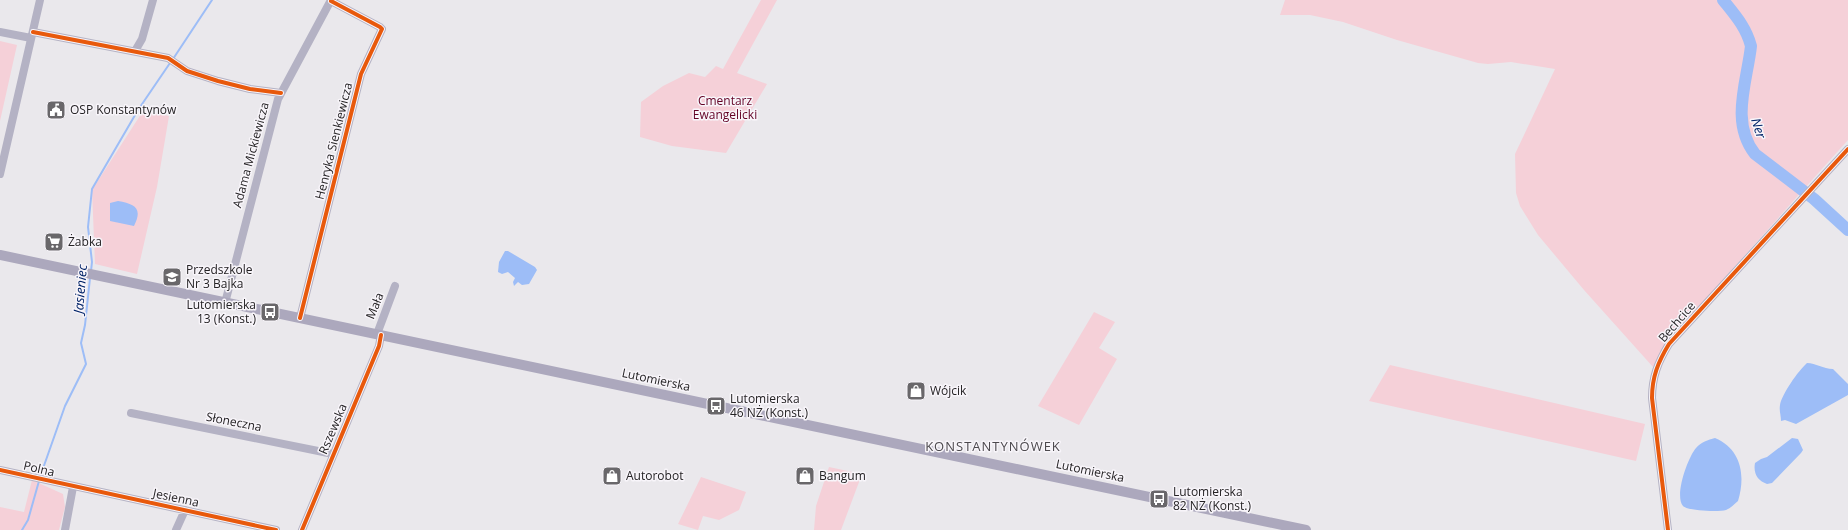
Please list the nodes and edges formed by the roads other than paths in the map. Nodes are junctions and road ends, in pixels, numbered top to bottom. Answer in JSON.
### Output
{"nodes":[{"id":1,"x":40,"y":0,"type":"edge"},
{"id":2,"x":153,"y":0,"type":"edge"},
{"id":3,"x":331,"y":0,"type":"edge"},
{"id":4,"x":0,"y":32,"type":"edge"},
{"id":5,"x":32,"y":35,"type":"junction"},
{"id":6,"x":135,"y":51,"type":"junction"},
{"id":7,"x":281,"y":93,"type":"junction"},
{"id":8,"x":1848,"y":149,"type":"edge"},
{"id":9,"x":0,"y":174,"type":"edge"},
{"id":10,"x":0,"y":255,"type":"edge"},
{"id":11,"x":395,"y":286,"type":"dead end"},
{"id":12,"x":225,"y":303,"type":"junction"},
{"id":13,"x":300,"y":318,"type":"junction"},
{"id":14,"x":379,"y":335,"type":"junction"},
{"id":15,"x":131,"y":413,"type":"dead end"},
{"id":16,"x":333,"y":454,"type":"junction"},
{"id":17,"x":0,"y":470,"type":"edge"},
{"id":18,"x":73,"y":487,"type":"junction"},
{"id":19,"x":184,"y":510,"type":"junction"},
{"id":20,"x":65,"y":530,"type":"edge"},
{"id":21,"x":176,"y":530,"type":"edge"},
{"id":22,"x":276,"y":530,"type":"edge"},
{"id":23,"x":302,"y":530,"type":"edge"},
{"id":24,"x":1306,"y":530,"type":"edge"},
{"id":25,"x":1668,"y":530,"type":"edge"}],
"edges":[{"from":1,"to":5,"type":"street"},
{"from":2,"to":6,"type":"street"},
{"from":3,"to":7,"type":"street","name":"Adama Mickiewicza"},
{"from":3,"to":13,"type":"street","name":"Henryka Sienkiewicza"},
{"from":4,"to":5,"type":"street"},
{"from":5,"to":6,"type":"street"},
{"from":5,"to":9,"type":"street"},
{"from":6,"to":7,"type":"street"},
{"from":7,"to":12,"type":"street","name":"Adama Mickiewicza"},
{"from":8,"to":25,"type":"street","name":"Bechcice"},
{"from":10,"to":12,"type":"main road","name":"Lutomierska"},
{"from":11,"to":14,"type":"street","name":"Mała"},
{"from":12,"to":13,"type":"main road","name":"Lutomierska"},
{"from":13,"to":14,"type":"main road","name":"Lutomierska"},
{"from":14,"to":16,"type":"street","name":"Rszewska"},
{"from":14,"to":24,"type":"main road","name":"Lutomierska"},
{"from":15,"to":16,"type":"street","name":"Słoneczna"},
{"from":16,"to":23,"type":"street","name":"Rszewska"},
{"from":17,"to":18,"type":"street","name":"Polna"},
{"from":18,"to":19,"type":"street","name":"Jesienna"},
{"from":18,"to":20,"type":"street"},
{"from":19,"to":21,"type":"street"},
{"from":19,"to":22,"type":"street","name":"Jesienna"}]}
